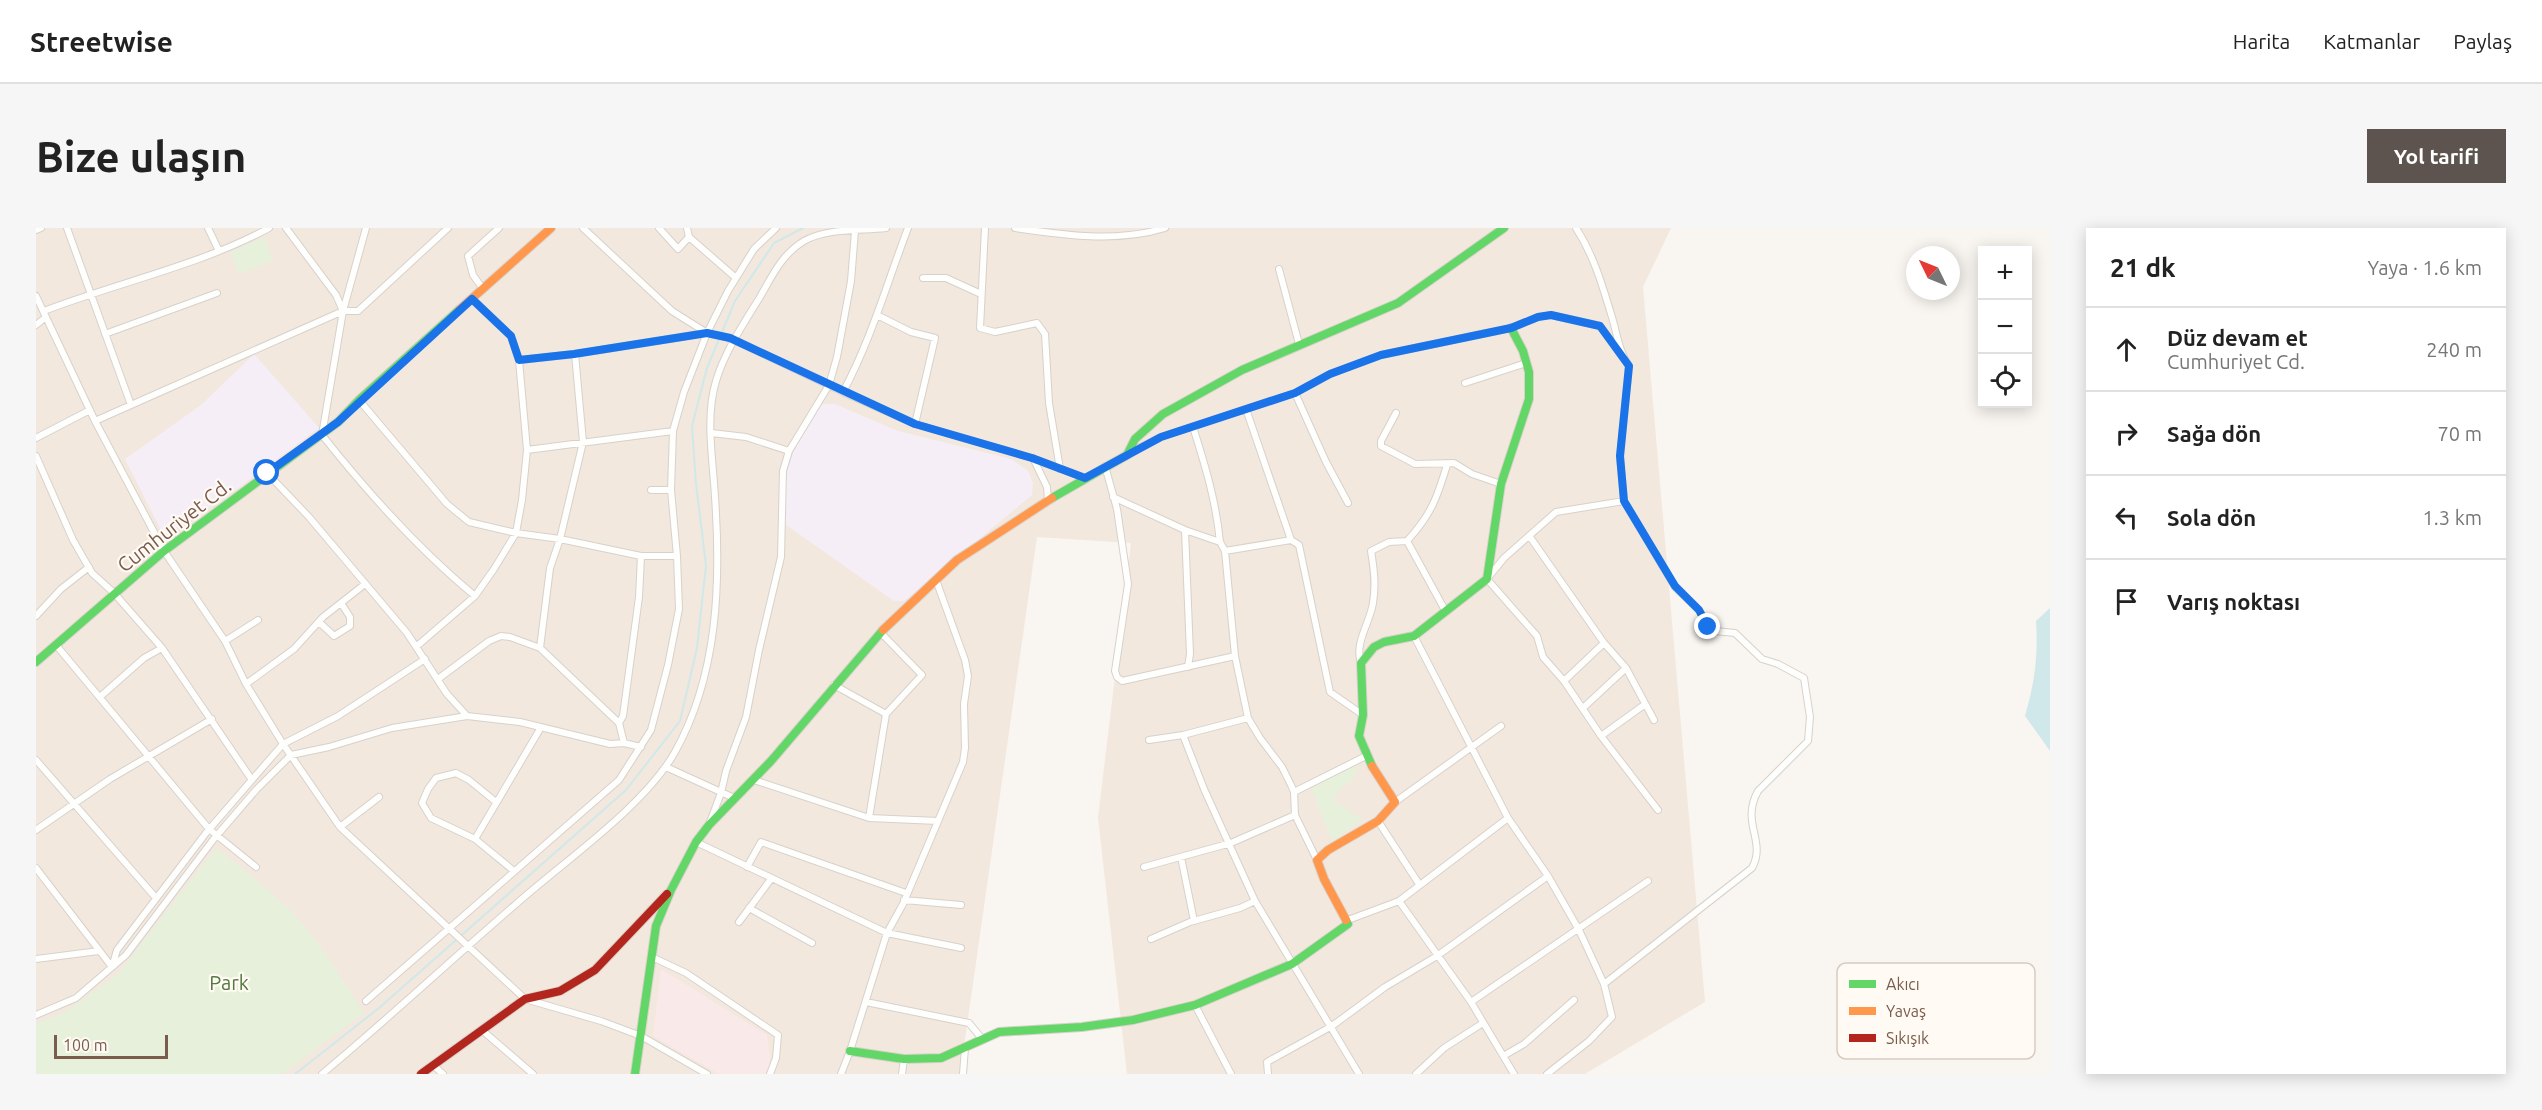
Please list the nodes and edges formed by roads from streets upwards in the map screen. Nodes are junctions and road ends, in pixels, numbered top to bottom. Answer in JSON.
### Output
{"nodes":[{"id":1,"x":41,"y":228,"type":"edge"},
{"id":2,"x":67,"y":228,"type":"edge"},
{"id":3,"x":208,"y":228,"type":"edge"},
{"id":4,"x":269,"y":228,"type":"edge"},
{"id":5,"x":286,"y":228,"type":"edge"},
{"id":6,"x":366,"y":228,"type":"edge"},
{"id":7,"x":448,"y":228,"type":"edge"},
{"id":8,"x":499,"y":228,"type":"edge"},
{"id":9,"x":551,"y":228,"type":"edge"},
{"id":10,"x":583,"y":228,"type":"edge"},
{"id":11,"x":659,"y":228,"type":"edge"},
{"id":12,"x":687,"y":228,"type":"edge"},
{"id":13,"x":776,"y":228,"type":"edge"},
{"id":14,"x":886,"y":228,"type":"edge"},
{"id":15,"x":908,"y":228,"type":"edge"},
{"id":16,"x":984,"y":228,"type":"edge"},
{"id":17,"x":1015,"y":228,"type":"edge"},
{"id":18,"x":1165,"y":228,"type":"edge"},
{"id":19,"x":1504,"y":228,"type":"edge"},
{"id":20,"x":1576,"y":228,"type":"edge"},
{"id":21,"x":36,"y":230,"type":"edge"},
{"id":22,"x":855,"y":231,"type":"junction"},
{"id":23,"x":689,"y":237,"type":"junction"},
{"id":24,"x":219,"y":251,"type":"junction"},
{"id":25,"x":1279,"y":269,"type":"dead end"},
{"id":26,"x":736,"y":278,"type":"junction"},
{"id":27,"x":923,"y":278,"type":"dead end"},
{"id":28,"x":483,"y":289,"type":"junction"},
{"id":29,"x":92,"y":293,"type":"junction"},
{"id":30,"x":217,"y":293,"type":"dead end"},
{"id":31,"x":981,"y":294,"type":"junction"},
{"id":32,"x":36,"y":296,"type":"edge"},
{"id":33,"x":472,"y":299,"type":"junction"},
{"id":34,"x":343,"y":311,"type":"junction"},
{"id":35,"x":45,"y":314,"type":"junction"},
{"id":36,"x":877,"y":315,"type":"junction"},
{"id":37,"x":36,"y":325,"type":"edge"},
{"id":38,"x":1511,"y":328,"type":"junction"},
{"id":39,"x":707,"y":333,"type":"junction"},
{"id":40,"x":105,"y":334,"type":"junction"},
{"id":41,"x":732,"y":339,"type":"junction"},
{"id":42,"x":1299,"y":344,"type":"junction"},
{"id":43,"x":574,"y":354,"type":"junction"},
{"id":44,"x":1622,"y":356,"type":"junction"},
{"id":45,"x":519,"y":360,"type":"junction"},
{"id":46,"x":1526,"y":363,"type":"junction"},
{"id":47,"x":1465,"y":383,"type":"dead end"},
{"id":48,"x":829,"y":385,"type":"junction"},
{"id":49,"x":843,"y":392,"type":"junction"},
{"id":50,"x":1295,"y":393,"type":"junction"},
{"id":51,"x":359,"y":400,"type":"junction"},
{"id":52,"x":131,"y":405,"type":"junction"},
{"id":53,"x":90,"y":410,"type":"junction"},
{"id":54,"x":1246,"y":410,"type":"junction"},
{"id":55,"x":1396,"y":413,"type":"dead end"},
{"id":56,"x":95,"y":421,"type":"junction"},
{"id":57,"x":915,"y":424,"type":"junction"},
{"id":58,"x":1193,"y":427,"type":"junction"},
{"id":59,"x":673,"y":431,"type":"junction"},
{"id":60,"x":711,"y":433,"type":"junction"},
{"id":61,"x":322,"y":435,"type":"junction"},
{"id":62,"x":36,"y":438,"type":"edge"},
{"id":63,"x":583,"y":442,"type":"junction"},
{"id":64,"x":527,"y":450,"type":"junction"},
{"id":65,"x":789,"y":451,"type":"junction"},
{"id":66,"x":1127,"y":454,"type":"junction"},
{"id":67,"x":36,"y":456,"type":"edge"},
{"id":68,"x":1032,"y":458,"type":"junction"},
{"id":69,"x":1447,"y":465,"type":"junction"},
{"id":70,"x":1105,"y":466,"type":"junction"},
{"id":71,"x":1060,"y":469,"type":"junction"},
{"id":72,"x":267,"y":473,"type":"junction"},
{"id":73,"x":1085,"y":478,"type":"junction"},
{"id":74,"x":1501,"y":484,"type":"junction"},
{"id":75,"x":651,"y":490,"type":"dead end"},
{"id":76,"x":671,"y":490,"type":"junction"},
{"id":77,"x":1113,"y":497,"type":"junction"},
{"id":78,"x":1048,"y":500,"type":"junction"},
{"id":79,"x":1624,"y":501,"type":"junction"},
{"id":80,"x":1348,"y":503,"type":"dead end"},
{"id":81,"x":1185,"y":530,"type":"junction"},
{"id":82,"x":516,"y":533,"type":"junction"},
{"id":83,"x":1530,"y":537,"type":"junction"},
{"id":84,"x":560,"y":539,"type":"junction"},
{"id":85,"x":1291,"y":540,"type":"junction"},
{"id":86,"x":1407,"y":541,"type":"junction"},
{"id":87,"x":1220,"y":542,"type":"junction"},
{"id":88,"x":164,"y":551,"type":"junction"},
{"id":89,"x":1225,"y":551,"type":"junction"},
{"id":90,"x":641,"y":556,"type":"junction"},
{"id":91,"x":677,"y":556,"type":"junction"},
{"id":92,"x":88,"y":567,"type":"junction"},
{"id":93,"x":1487,"y":579,"type":"junction"},
{"id":94,"x":936,"y":580,"type":"junction"},
{"id":95,"x":365,"y":584,"type":"junction"},
{"id":96,"x":114,"y":593,"type":"junction"},
{"id":97,"x":475,"y":596,"type":"junction"},
{"id":98,"x":340,"y":603,"type":"junction"},
{"id":99,"x":1446,"y":612,"type":"junction"},
{"id":100,"x":36,"y":616,"type":"edge"},
{"id":101,"x":258,"y":620,"type":"dead end"},
{"id":102,"x":319,"y":622,"type":"junction"},
{"id":103,"x":880,"y":633,"type":"junction"},
{"id":104,"x":1414,"y":636,"type":"junction"},
{"id":105,"x":225,"y":641,"type":"junction"},
{"id":106,"x":1604,"y":643,"type":"junction"},
{"id":107,"x":56,"y":645,"type":"junction"},
{"id":108,"x":417,"y":646,"type":"junction"},
{"id":109,"x":162,"y":648,"type":"junction"},
{"id":110,"x":540,"y":648,"type":"junction"},
{"id":111,"x":1235,"y":656,"type":"junction"},
{"id":112,"x":425,"y":659,"type":"junction"},
{"id":113,"x":36,"y":662,"type":"edge"},
{"id":114,"x":1361,"y":663,"type":"junction"},
{"id":115,"x":1188,"y":667,"type":"junction"},
{"id":116,"x":1626,"y":668,"type":"junction"},
{"id":117,"x":438,"y":679,"type":"junction"},
{"id":118,"x":1564,"y":681,"type":"junction"},
{"id":119,"x":246,"y":684,"type":"junction"},
{"id":120,"x":834,"y":685,"type":"junction"},
{"id":121,"x":101,"y":696,"type":"junction"},
{"id":122,"x":1644,"y":705,"type":"junction"},
{"id":123,"x":1583,"y":708,"type":"junction"},
{"id":124,"x":886,"y":714,"type":"junction"},
{"id":125,"x":1363,"y":715,"type":"junction"},
{"id":126,"x":467,"y":716,"type":"junction"},
{"id":127,"x":1248,"y":718,"type":"junction"},
{"id":128,"x":212,"y":719,"type":"junction"},
{"id":129,"x":1654,"y":720,"type":"dead end"},
{"id":130,"x":619,"y":723,"type":"junction"},
{"id":131,"x":1502,"y":726,"type":"dead end"},
{"id":132,"x":540,"y":729,"type":"junction"},
{"id":133,"x":1183,"y":735,"type":"junction"},
{"id":134,"x":1600,"y":736,"type":"junction"},
{"id":135,"x":1149,"y":740,"type":"dead end"},
{"id":136,"x":624,"y":743,"type":"junction"},
{"id":137,"x":283,"y":744,"type":"junction"},
{"id":138,"x":641,"y":747,"type":"junction"},
{"id":139,"x":1471,"y":749,"type":"junction"},
{"id":140,"x":291,"y":755,"type":"junction"},
{"id":141,"x":1366,"y":756,"type":"junction"},
{"id":142,"x":149,"y":757,"type":"junction"},
{"id":143,"x":36,"y":760,"type":"edge"},
{"id":144,"x":666,"y":768,"type":"junction"},
{"id":145,"x":252,"y":780,"type":"junction"},
{"id":146,"x":754,"y":780,"type":"junction"},
{"id":147,"x":1294,"y":792,"type":"junction"},
{"id":148,"x":721,"y":794,"type":"junction"},
{"id":149,"x":379,"y":797,"type":"dead end"},
{"id":150,"x":734,"y":798,"type":"junction"},
{"id":151,"x":496,"y":802,"type":"junction"},
{"id":152,"x":1395,"y":802,"type":"junction"},
{"id":153,"x":75,"y":805,"type":"junction"},
{"id":154,"x":1658,"y":810,"type":"dead end"},
{"id":155,"x":1295,"y":815,"type":"junction"},
{"id":156,"x":869,"y":818,"type":"junction"},
{"id":157,"x":1508,"y":818,"type":"junction"},
{"id":158,"x":938,"y":820,"type":"junction"},
{"id":159,"x":1378,"y":821,"type":"junction"},
{"id":160,"x":709,"y":825,"type":"junction"},
{"id":161,"x":340,"y":827,"type":"junction"},
{"id":162,"x":209,"y":829,"type":"junction"},
{"id":163,"x":36,"y":830,"type":"edge"},
{"id":164,"x":217,"y":836,"type":"junction"},
{"id":165,"x":475,"y":839,"type":"junction"},
{"id":166,"x":696,"y":842,"type":"junction"},
{"id":167,"x":1231,"y":843,"type":"junction"},
{"id":168,"x":1180,"y":857,"type":"junction"},
{"id":169,"x":1317,"y":860,"type":"junction"},
{"id":170,"x":256,"y":867,"type":"dead end"},
{"id":171,"x":747,"y":867,"type":"junction"},
{"id":172,"x":1144,"y":867,"type":"dead end"},
{"id":173,"x":36,"y":868,"type":"edge"},
{"id":174,"x":514,"y":871,"type":"junction"},
{"id":175,"x":1548,"y":876,"type":"junction"},
{"id":176,"x":771,"y":879,"type":"junction"},
{"id":177,"x":1648,"y":881,"type":"dead end"},
{"id":178,"x":1419,"y":884,"type":"junction"},
{"id":179,"x":671,"y":890,"type":"junction"},
{"id":180,"x":906,"y":892,"type":"junction"},
{"id":181,"x":156,"y":898,"type":"junction"},
{"id":182,"x":904,"y":900,"type":"junction"},
{"id":183,"x":1255,"y":901,"type":"junction"},
{"id":184,"x":1399,"y":901,"type":"junction"},
{"id":185,"x":961,"y":905,"type":"dead end"},
{"id":186,"x":749,"y":908,"type":"junction"},
{"id":187,"x":1348,"y":920,"type":"junction"},
{"id":188,"x":1194,"y":921,"type":"junction"},
{"id":189,"x":739,"y":922,"type":"dead end"},
{"id":190,"x":448,"y":929,"type":"junction"},
{"id":191,"x":1579,"y":930,"type":"junction"},
{"id":192,"x":887,"y":933,"type":"junction"},
{"id":193,"x":1151,"y":939,"type":"dead end"},
{"id":194,"x":812,"y":943,"type":"dead end"},
{"id":195,"x":468,"y":948,"type":"junction"},
{"id":196,"x":961,"y":948,"type":"dead end"},
{"id":197,"x":99,"y":951,"type":"junction"},
{"id":198,"x":1437,"y":956,"type":"junction"},
{"id":199,"x":652,"y":957,"type":"junction"},
{"id":200,"x":36,"y":959,"type":"edge"},
{"id":201,"x":1292,"y":964,"type":"junction"},
{"id":202,"x":112,"y":967,"type":"junction"},
{"id":203,"x":1604,"y":984,"type":"junction"},
{"id":204,"x":525,"y":999,"type":"junction"},
{"id":205,"x":1574,"y":1000,"type":"dead end"},
{"id":206,"x":366,"y":1001,"type":"dead end"},
{"id":207,"x":866,"y":1002,"type":"junction"},
{"id":208,"x":1471,"y":1002,"type":"junction"},
{"id":209,"x":1195,"y":1005,"type":"junction"},
{"id":210,"x":36,"y":1015,"type":"edge"},
{"id":211,"x":1483,"y":1023,"type":"junction"},
{"id":212,"x":1332,"y":1026,"type":"junction"},
{"id":213,"x":483,"y":1031,"type":"junction"},
{"id":214,"x":641,"y":1036,"type":"junction"},
{"id":215,"x":983,"y":1040,"type":"junction"},
{"id":216,"x":965,"y":1048,"type":"junction"},
{"id":217,"x":850,"y":1051,"type":"junction"},
{"id":218,"x":1504,"y":1055,"type":"junction"},
{"id":219,"x":904,"y":1059,"type":"junction"},
{"id":220,"x":433,"y":1065,"type":"junction"},
{"id":221,"x":1420,"y":1073,"type":"edge"},
{"id":222,"x":322,"y":1074,"type":"edge"},
{"id":223,"x":422,"y":1074,"type":"edge"},
{"id":224,"x":443,"y":1074,"type":"edge"},
{"id":225,"x":533,"y":1074,"type":"edge"},
{"id":226,"x":634,"y":1074,"type":"edge"},
{"id":227,"x":706,"y":1074,"type":"edge"},
{"id":228,"x":770,"y":1074,"type":"edge"},
{"id":229,"x":841,"y":1074,"type":"edge"},
{"id":230,"x":902,"y":1074,"type":"edge"},
{"id":231,"x":963,"y":1074,"type":"edge"},
{"id":232,"x":1231,"y":1074,"type":"edge"},
{"id":233,"x":1269,"y":1074,"type":"edge"},
{"id":234,"x":1359,"y":1074,"type":"edge"},
{"id":235,"x":1514,"y":1074,"type":"edge"},
{"id":236,"x":1547,"y":1074,"type":"edge"}],
"edges":[{"from":1,"to":21,"type":"street"},
{"from":2,"to":29,"type":"street"},
{"from":3,"to":24,"type":"street"},
{"from":4,"to":24,"type":"street"},
{"from":5,"to":34,"type":"street"},
{"from":6,"to":34,"type":"street"},
{"from":7,"to":34,"type":"street"},
{"from":8,"to":28,"type":"street"},
{"from":9,"to":28,"type":"street","name":"Cumhuriyet Cd."},
{"from":10,"to":39,"type":"street"},
{"from":11,"to":23,"type":"street"},
{"from":12,"to":23,"type":"street"},
{"from":13,"to":26,"type":"street"},
{"from":14,"to":22,"type":"street"},
{"from":15,"to":36,"type":"street"},
{"from":16,"to":31,"type":"street"},
{"from":17,"to":18,"type":"street"},
{"from":19,"to":42,"type":"street"},
{"from":20,"to":44,"type":"street"},
{"from":22,"to":41,"type":"street"},
{"from":22,"to":48,"type":"street"},
{"from":23,"to":26,"type":"street"},
{"from":24,"to":29,"type":"street"},
{"from":25,"to":42,"type":"street"},
{"from":26,"to":39,"type":"street"},
{"from":27,"to":31,"type":"street"},
{"from":28,"to":33,"type":"street","name":"Cumhuriyet Cd."},
{"from":29,"to":35,"type":"street"},
{"from":29,"to":40,"type":"street"},
{"from":30,"to":40,"type":"street"},
{"from":31,"to":71,"type":"street"},
{"from":32,"to":35,"type":"street"},
{"from":33,"to":45,"type":"street"},
{"from":33,"to":51,"type":"street","name":"Cumhuriyet Cd."},
{"from":34,"to":52,"type":"street"},
{"from":34,"to":61,"type":"street"},
{"from":35,"to":37,"type":"street"},
{"from":35,"to":53,"type":"street"},
{"from":36,"to":49,"type":"street"},
{"from":36,"to":57,"type":"street"},
{"from":38,"to":44,"type":"street"},
{"from":38,"to":46,"type":"street"},
{"from":38,"to":50,"type":"street"},
{"from":39,"to":41,"type":"street"},
{"from":39,"to":43,"type":"street"},
{"from":39,"to":59,"type":"street"},
{"from":40,"to":52,"type":"street"},
{"from":41,"to":48,"type":"street"},
{"from":41,"to":60,"type":"street"},
{"from":42,"to":66,"type":"street"},
{"from":43,"to":45,"type":"street"},
{"from":43,"to":63,"type":"street"},
{"from":44,"to":79,"type":"street"},
{"from":45,"to":64,"type":"street"},
{"from":46,"to":47,"type":"street"},
{"from":46,"to":74,"type":"street"},
{"from":48,"to":49,"type":"street"},
{"from":48,"to":65,"type":"street"},
{"from":49,"to":57,"type":"street"},
{"from":50,"to":54,"type":"street"},
{"from":50,"to":80,"type":"street"},
{"from":51,"to":61,"type":"street","name":"Cumhuriyet Cd."},
{"from":51,"to":82,"type":"street"},
{"from":52,"to":56,"type":"street"},
{"from":53,"to":56,"type":"street"},
{"from":53,"to":62,"type":"street"},
{"from":54,"to":58,"type":"street"},
{"from":54,"to":85,"type":"street"},
{"from":55,"to":69,"type":"street"},
{"from":56,"to":88,"type":"street"},
{"from":57,"to":68,"type":"street"},
{"from":58,"to":66,"type":"street"},
{"from":58,"to":87,"type":"street"},
{"from":59,"to":63,"type":"street"},
{"from":59,"to":76,"type":"street"},
{"from":60,"to":65,"type":"street"},
{"from":60,"to":144,"type":"street"},
{"from":61,"to":72,"type":"street","name":"Cumhuriyet Cd."},
{"from":61,"to":97,"type":"street"},
{"from":63,"to":64,"type":"street"},
{"from":63,"to":84,"type":"street"},
{"from":64,"to":82,"type":"street"},
{"from":65,"to":148,"type":"street"},
{"from":66,"to":70,"type":"street"},
{"from":67,"to":92,"type":"street"},
{"from":68,"to":71,"type":"street"},
{"from":68,"to":78,"type":"street"},
{"from":69,"to":74,"type":"street"},
{"from":69,"to":86,"type":"street"},
{"from":70,"to":73,"type":"street"},
{"from":70,"to":77,"type":"street"},
{"from":71,"to":73,"type":"street"},
{"from":72,"to":88,"type":"street","name":"Cumhuriyet Cd."},
{"from":72,"to":95,"type":"street"},
{"from":73,"to":78,"type":"street"},
{"from":74,"to":93,"type":"street"},
{"from":75,"to":76,"type":"street"},
{"from":76,"to":91,"type":"street"},
{"from":77,"to":81,"type":"street"},
{"from":77,"to":115,"type":"street"},
{"from":78,"to":94,"type":"street"},
{"from":79,"to":83,"type":"street"},
{"from":79,"to":203,"type":"street"},
{"from":81,"to":87,"type":"street"},
{"from":81,"to":115,"type":"street"},
{"from":82,"to":84,"type":"street"},
{"from":82,"to":97,"type":"street"},
{"from":83,"to":93,"type":"street"},
{"from":83,"to":106,"type":"street"},
{"from":84,"to":90,"type":"street"},
{"from":84,"to":110,"type":"street"},
{"from":85,"to":89,"type":"street"},
{"from":85,"to":125,"type":"street"},
{"from":86,"to":99,"type":"street"},
{"from":86,"to":114,"type":"street"},
{"from":87,"to":89,"type":"street"},
{"from":88,"to":96,"type":"street","name":"Cumhuriyet Cd."},
{"from":88,"to":105,"type":"street"},
{"from":89,"to":111,"type":"street"},
{"from":90,"to":91,"type":"street"},
{"from":90,"to":130,"type":"street"},
{"from":91,"to":138,"type":"street"},
{"from":92,"to":96,"type":"street"},
{"from":92,"to":100,"type":"street"},
{"from":93,"to":99,"type":"street"},
{"from":93,"to":118,"type":"street"},
{"from":94,"to":103,"type":"street"},
{"from":94,"to":158,"type":"street"},
{"from":95,"to":98,"type":"street"},
{"from":95,"to":108,"type":"street"},
{"from":96,"to":107,"type":"street","name":"Cumhuriyet Cd."},
{"from":96,"to":109,"type":"street"},
{"from":97,"to":108,"type":"street"},
{"from":98,"to":102,"type":"street"},
{"from":98,"to":102,"type":"street"},
{"from":99,"to":104,"type":"street"},
{"from":101,"to":105,"type":"street"},
{"from":102,"to":119,"type":"street"},
{"from":103,"to":120,"type":"street"},
{"from":103,"to":124,"type":"street"},
{"from":104,"to":114,"type":"street"},
{"from":104,"to":139,"type":"street"},
{"from":105,"to":119,"type":"street"},
{"from":106,"to":116,"type":"street"},
{"from":106,"to":118,"type":"street"},
{"from":107,"to":113,"type":"street","name":"Cumhuriyet Cd."},
{"from":107,"to":121,"type":"street"},
{"from":108,"to":112,"type":"street"},
{"from":109,"to":121,"type":"street"},
{"from":109,"to":128,"type":"street"},
{"from":110,"to":117,"type":"street"},
{"from":110,"to":130,"type":"street"},
{"from":111,"to":115,"type":"street"},
{"from":111,"to":127,"type":"street"},
{"from":112,"to":117,"type":"street"},
{"from":112,"to":137,"type":"street"},
{"from":114,"to":125,"type":"street"},
{"from":116,"to":122,"type":"street"},
{"from":116,"to":123,"type":"street"},
{"from":117,"to":126,"type":"street"},
{"from":118,"to":123,"type":"street"},
{"from":119,"to":137,"type":"street"},
{"from":120,"to":124,"type":"street"},
{"from":120,"to":146,"type":"street"},
{"from":121,"to":142,"type":"street"},
{"from":122,"to":129,"type":"street"},
{"from":122,"to":134,"type":"street"},
{"from":123,"to":134,"type":"street"},
{"from":124,"to":156,"type":"street"},
{"from":125,"to":141,"type":"street"},
{"from":126,"to":132,"type":"street"},
{"from":126,"to":140,"type":"street"},
{"from":127,"to":133,"type":"street"},
{"from":127,"to":147,"type":"street"},
{"from":128,"to":142,"type":"street"},
{"from":128,"to":145,"type":"street"},
{"from":130,"to":136,"type":"street"},
{"from":131,"to":139,"type":"street"},
{"from":132,"to":136,"type":"street"},
{"from":132,"to":151,"type":"street"},
{"from":133,"to":135,"type":"street"},
{"from":133,"to":167,"type":"street"},
{"from":134,"to":154,"type":"street"},
{"from":136,"to":138,"type":"street"},
{"from":137,"to":140,"type":"street"},
{"from":137,"to":145,"type":"street"},
{"from":138,"to":174,"type":"street"},
{"from":139,"to":152,"type":"street"},
{"from":139,"to":157,"type":"street"},
{"from":140,"to":161,"type":"street"},
{"from":140,"to":164,"type":"street"},
{"from":141,"to":147,"type":"street"},
{"from":141,"to":152,"type":"street"},
{"from":142,"to":153,"type":"street"},
{"from":142,"to":162,"type":"street"},
{"from":143,"to":153,"type":"street"},
{"from":144,"to":148,"type":"street"},
{"from":144,"to":195,"type":"street"},
{"from":145,"to":162,"type":"street"},
{"from":146,"to":150,"type":"street"},
{"from":146,"to":156,"type":"street"},
{"from":147,"to":155,"type":"street"},
{"from":148,"to":150,"type":"street"},
{"from":148,"to":160,"type":"street"},
{"from":149,"to":161,"type":"street"},
{"from":150,"to":160,"type":"street"},
{"from":151,"to":165,"type":"street"},
{"from":151,"to":165,"type":"street"},
{"from":152,"to":159,"type":"street"},
{"from":153,"to":163,"type":"street"},
{"from":153,"to":181,"type":"street"},
{"from":155,"to":167,"type":"street"},
{"from":155,"to":169,"type":"street"},
{"from":156,"to":158,"type":"street"},
{"from":157,"to":175,"type":"street"},
{"from":157,"to":178,"type":"street"},
{"from":158,"to":180,"type":"street"},
{"from":159,"to":169,"type":"street"},
{"from":159,"to":178,"type":"street"},
{"from":160,"to":166,"type":"street"},
{"from":161,"to":190,"type":"street"},
{"from":162,"to":164,"type":"street"},
{"from":162,"to":181,"type":"street"},
{"from":164,"to":170,"type":"street"},
{"from":164,"to":202,"type":"street"},
{"from":165,"to":174,"type":"street"},
{"from":166,"to":171,"type":"street"},
{"from":166,"to":179,"type":"street"},
{"from":167,"to":168,"type":"street"},
{"from":167,"to":183,"type":"street"},
{"from":168,"to":172,"type":"street"},
{"from":168,"to":188,"type":"street"},
{"from":169,"to":187,"type":"street"},
{"from":171,"to":176,"type":"street"},
{"from":171,"to":180,"type":"street"},
{"from":173,"to":197,"type":"street"},
{"from":174,"to":190,"type":"street"},
{"from":175,"to":191,"type":"street"},
{"from":175,"to":198,"type":"street"},
{"from":176,"to":186,"type":"street"},
{"from":176,"to":192,"type":"street"},
{"from":177,"to":191,"type":"street"},
{"from":178,"to":184,"type":"street"},
{"from":179,"to":199,"type":"street"},
{"from":179,"to":204,"type":"street"},
{"from":180,"to":182,"type":"street"},
{"from":181,"to":202,"type":"street"},
{"from":182,"to":185,"type":"street"},
{"from":182,"to":192,"type":"street"},
{"from":183,"to":188,"type":"street"},
{"from":183,"to":201,"type":"street"},
{"from":184,"to":187,"type":"street"},
{"from":184,"to":198,"type":"street"},
{"from":186,"to":189,"type":"street"},
{"from":186,"to":194,"type":"street"},
{"from":187,"to":201,"type":"street"},
{"from":188,"to":193,"type":"street"},
{"from":190,"to":195,"type":"street"},
{"from":190,"to":206,"type":"street"},
{"from":191,"to":203,"type":"street"},
{"from":191,"to":208,"type":"street"},
{"from":192,"to":196,"type":"street"},
{"from":192,"to":207,"type":"street"},
{"from":195,"to":204,"type":"street"},
{"from":195,"to":222,"type":"street"},
{"from":197,"to":200,"type":"street"},
{"from":197,"to":202,"type":"street"},
{"from":198,"to":208,"type":"street"},
{"from":198,"to":212,"type":"street"},
{"from":199,"to":214,"type":"street"},
{"from":199,"to":228,"type":"street"},
{"from":201,"to":209,"type":"street"},
{"from":201,"to":212,"type":"street"},
{"from":202,"to":210,"type":"street"},
{"from":203,"to":236,"type":"street"},
{"from":204,"to":213,"type":"street"},
{"from":204,"to":214,"type":"street"},
{"from":205,"to":218,"type":"street"},
{"from":207,"to":215,"type":"street"},
{"from":207,"to":217,"type":"street"},
{"from":208,"to":211,"type":"street"},
{"from":209,"to":215,"type":"street"},
{"from":209,"to":232,"type":"street"},
{"from":211,"to":218,"type":"street"},
{"from":211,"to":221,"type":"street"},
{"from":212,"to":233,"type":"street"},
{"from":212,"to":234,"type":"street"},
{"from":213,"to":220,"type":"street"},
{"from":213,"to":225,"type":"street"},
{"from":214,"to":226,"type":"street"},
{"from":214,"to":227,"type":"street"},
{"from":215,"to":216,"type":"street"},
{"from":216,"to":219,"type":"street"},
{"from":216,"to":231,"type":"street"},
{"from":217,"to":219,"type":"street"},
{"from":217,"to":229,"type":"street"},
{"from":218,"to":235,"type":"street"},
{"from":219,"to":230,"type":"street"},
{"from":220,"to":223,"type":"street"},
{"from":220,"to":224,"type":"street"}]}
